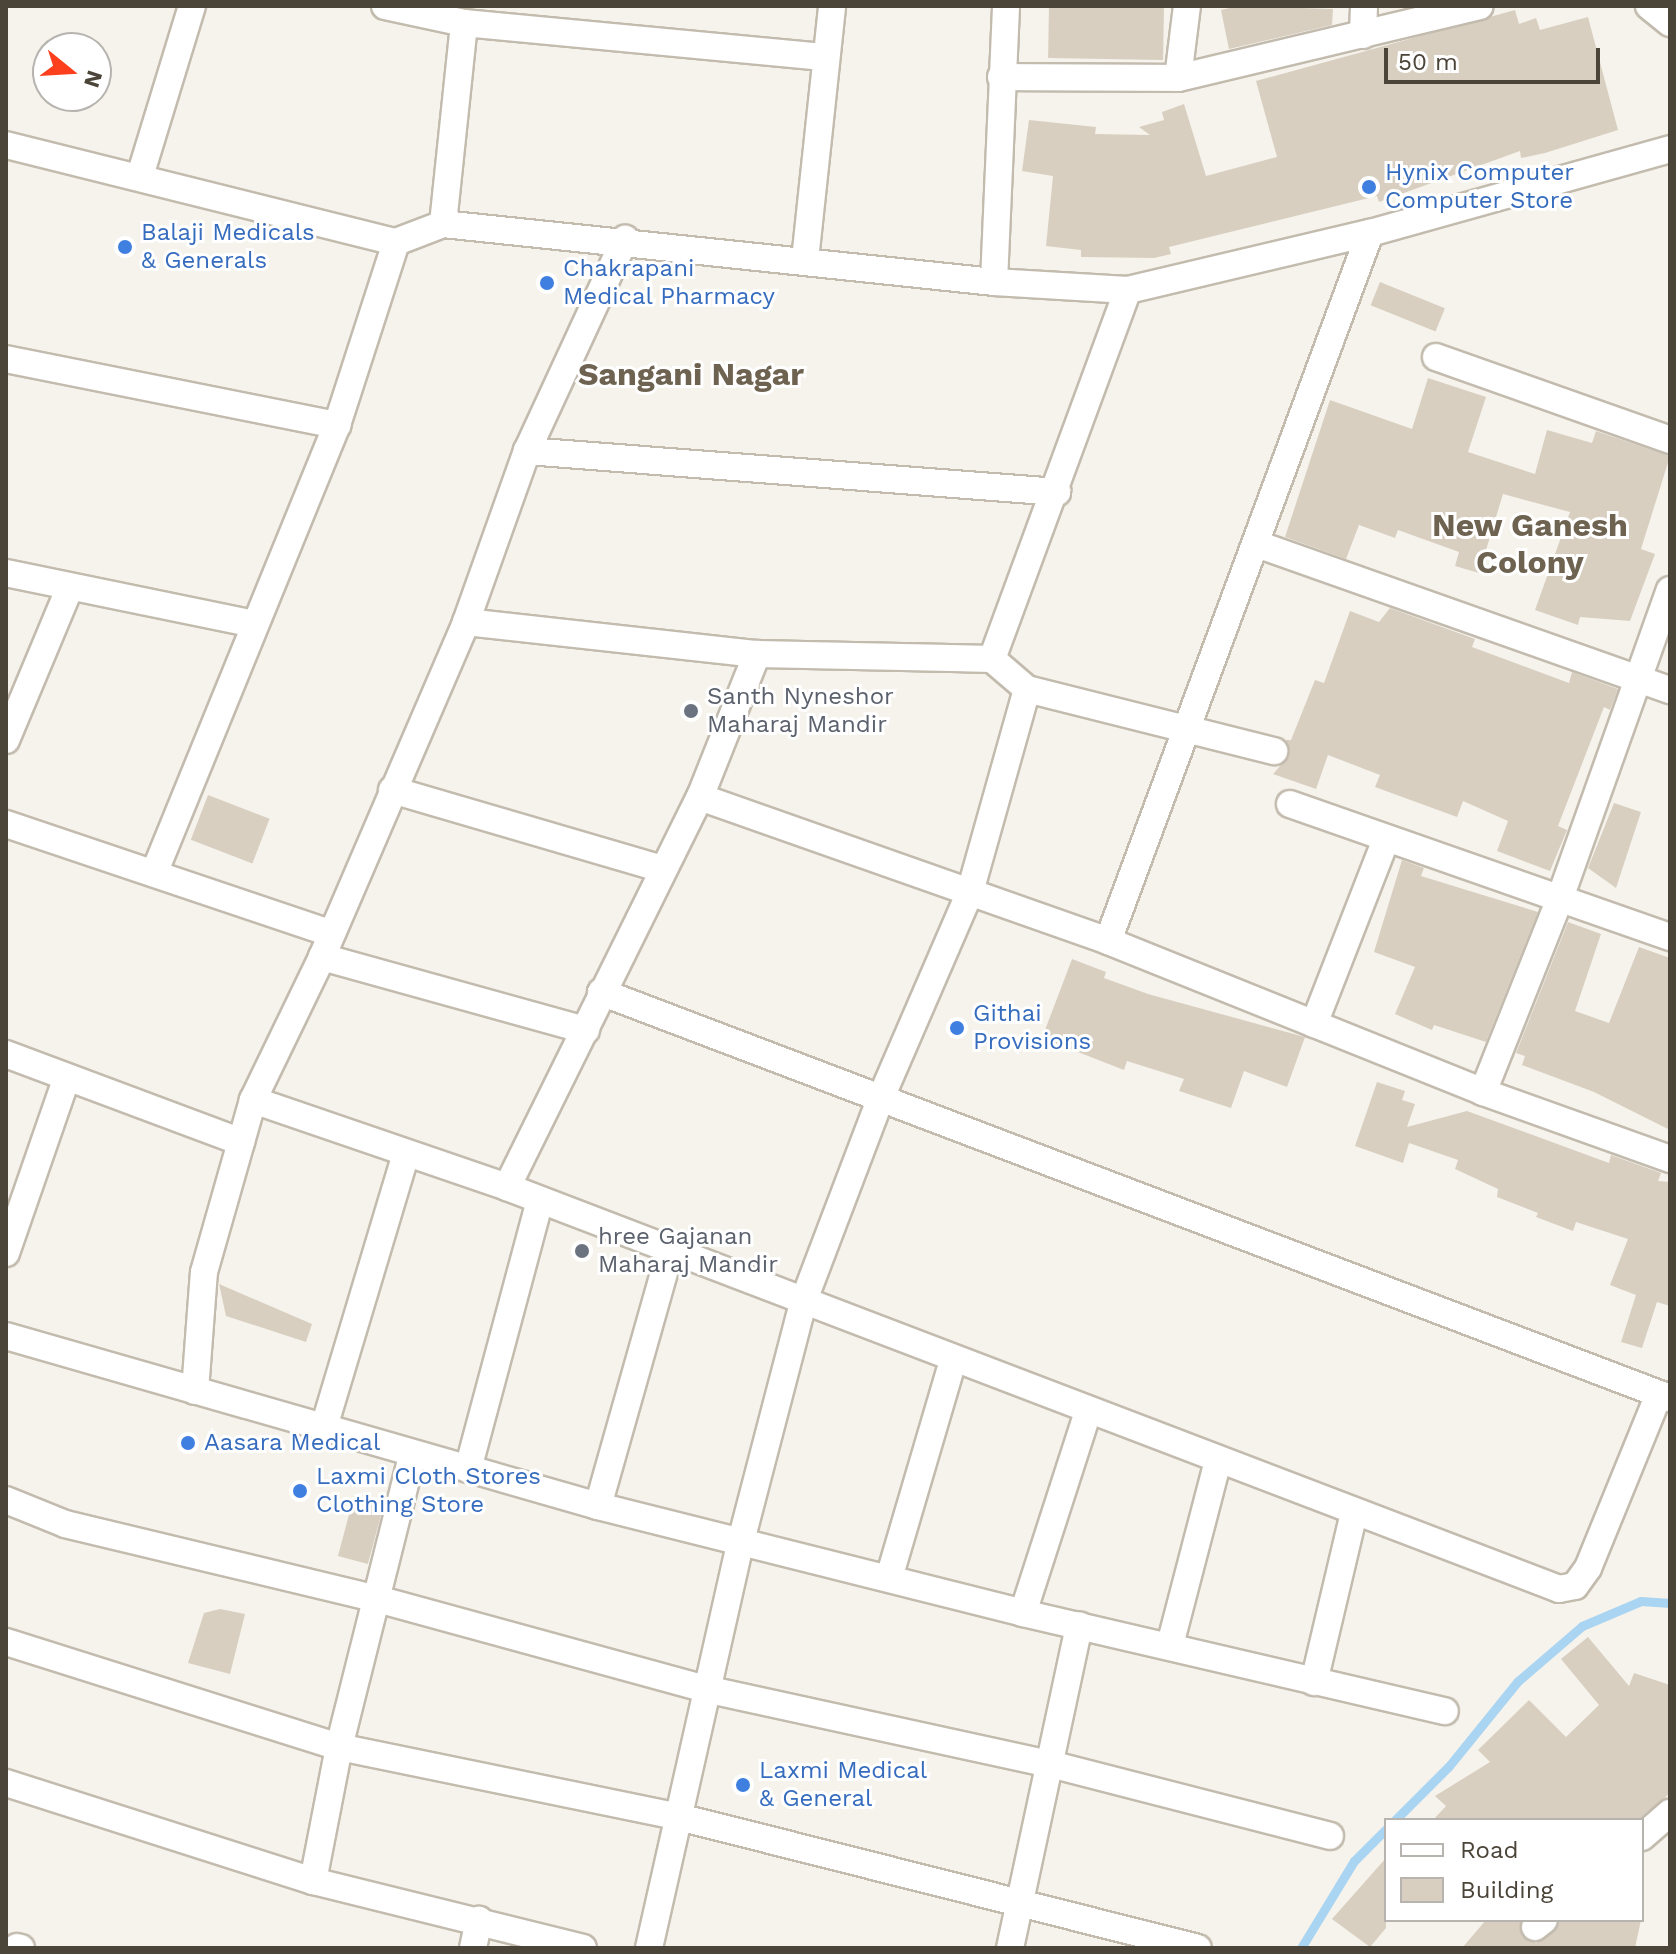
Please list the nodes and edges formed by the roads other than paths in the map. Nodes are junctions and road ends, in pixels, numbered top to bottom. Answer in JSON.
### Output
{"nodes":[{"id":1,"x":192,"y":6,"type":"edge"},
{"id":2,"x":389,"y":6,"type":"edge"},
{"id":3,"x":832,"y":6,"type":"edge"},
{"id":4,"x":1006,"y":6,"type":"edge"},
{"id":5,"x":1187,"y":6,"type":"edge"},
{"id":6,"x":1364,"y":6,"type":"edge"},
{"id":7,"x":1480,"y":6,"type":"edge"},
{"id":8,"x":1649,"y":6,"type":"edge"},
{"id":9,"x":464,"y":23,"type":"junction"},
{"id":10,"x":1670,"y":23,"type":"edge"},
{"id":11,"x":1363,"y":35,"type":"junction"},
{"id":12,"x":823,"y":57,"type":"junction"},
{"id":13,"x":1001,"y":77,"type":"junction"},
{"id":14,"x":1178,"y":78,"type":"junction"},
{"id":15,"x":6,"y":145,"type":"edge"},
{"id":16,"x":1670,"y":149,"type":"edge"},
{"id":17,"x":140,"y":176,"type":"junction"},
{"id":18,"x":443,"y":224,"type":"junction"},
{"id":19,"x":1370,"y":233,"type":"junction"},
{"id":20,"x":625,"y":239,"type":"junction"},
{"id":21,"x":396,"y":242,"type":"junction"},
{"id":22,"x":805,"y":260,"type":"junction"},
{"id":23,"x":994,"y":282,"type":"junction"},
{"id":24,"x":1128,"y":290,"type":"junction"},
{"id":25,"x":1436,"y":357,"type":"dead end"},
{"id":26,"x":6,"y":359,"type":"edge"},
{"id":27,"x":337,"y":425,"type":"junction"},
{"id":28,"x":1670,"y":440,"type":"edge"},
{"id":29,"x":527,"y":451,"type":"junction"},
{"id":30,"x":1057,"y":492,"type":"junction"},
{"id":31,"x":1257,"y":544,"type":"junction"},
{"id":32,"x":6,"y":573,"type":"edge"},
{"id":33,"x":70,"y":587,"type":"junction"},
{"id":34,"x":1670,"y":590,"type":"edge"},
{"id":35,"x":466,"y":622,"type":"junction"},
{"id":36,"x":254,"y":624,"type":"junction"},
{"id":37,"x":757,"y":654,"type":"junction"},
{"id":38,"x":992,"y":659,"type":"junction"},
{"id":39,"x":1640,"y":680,"type":"junction"},
{"id":40,"x":1027,"y":689,"type":"junction"},
{"id":41,"x":1670,"y":690,"type":"edge"},
{"id":42,"x":1188,"y":728,"type":"junction"},
{"id":43,"x":6,"y":740,"type":"edge"},
{"id":44,"x":1274,"y":751,"type":"dead end"},
{"id":45,"x":392,"y":790,"type":"junction"},
{"id":46,"x":700,"y":797,"type":"junction"},
{"id":47,"x":1290,"y":804,"type":"dead end"},
{"id":48,"x":6,"y":824,"type":"edge"},
{"id":49,"x":1386,"y":839,"type":"junction"},
{"id":50,"x":663,"y":869,"type":"junction"},
{"id":51,"x":155,"y":871,"type":"junction"},
{"id":52,"x":970,"y":892,"type":"junction"},
{"id":53,"x":1559,"y":901,"type":"junction"},
{"id":54,"x":1670,"y":937,"type":"edge"},
{"id":55,"x":1108,"y":941,"type":"junction"},
{"id":56,"x":326,"y":945,"type":"junction"},
{"id":57,"x":601,"y":992,"type":"junction"},
{"id":58,"x":1314,"y":1024,"type":"junction"},
{"id":59,"x":586,"y":1030,"type":"junction"},
{"id":60,"x":6,"y":1054,"type":"edge"},
{"id":61,"x":67,"y":1077,"type":"junction"},
{"id":62,"x":1483,"y":1092,"type":"junction"},
{"id":63,"x":253,"y":1100,"type":"junction"},
{"id":64,"x":880,"y":1100,"type":"junction"},
{"id":65,"x":241,"y":1142,"type":"junction"},
{"id":66,"x":406,"y":1154,"type":"junction"},
{"id":67,"x":1670,"y":1159,"type":"edge"},
{"id":68,"x":507,"y":1187,"type":"junction"},
{"id":69,"x":540,"y":1201,"type":"junction"},
{"id":70,"x":670,"y":1251,"type":"junction"},
{"id":71,"x":6,"y":1253,"type":"edge"},
{"id":72,"x":804,"y":1300,"type":"junction"},
{"id":73,"x":6,"y":1336,"type":"edge"},
{"id":74,"x":953,"y":1360,"type":"junction"},
{"id":75,"x":195,"y":1391,"type":"junction"},
{"id":76,"x":1665,"y":1396,"type":"edge"},
{"id":77,"x":1088,"y":1412,"type":"junction"},
{"id":78,"x":324,"y":1427,"type":"junction"},
{"id":79,"x":412,"y":1456,"type":"junction"},
{"id":80,"x":1218,"y":1461,"type":"junction"},
{"id":81,"x":468,"y":1469,"type":"junction"},
{"id":82,"x":6,"y":1500,"type":"edge"},
{"id":83,"x":598,"y":1506,"type":"junction"},
{"id":84,"x":1354,"y":1513,"type":"junction"},
{"id":85,"x":741,"y":1541,"type":"junction"},
{"id":86,"x":889,"y":1578,"type":"junction"},
{"id":87,"x":377,"y":1599,"type":"junction"},
{"id":88,"x":1023,"y":1613,"type":"junction"},
{"id":89,"x":1079,"y":1625,"type":"junction"},
{"id":90,"x":6,"y":1642,"type":"edge"},
{"id":91,"x":1170,"y":1645,"type":"junction"},
{"id":92,"x":1314,"y":1682,"type":"junction"},
{"id":93,"x":710,"y":1690,"type":"junction"},
{"id":94,"x":1445,"y":1711,"type":"dead end"},
{"id":95,"x":339,"y":1747,"type":"junction"},
{"id":96,"x":1050,"y":1764,"type":"junction"},
{"id":97,"x":6,"y":1783,"type":"edge"},
{"id":98,"x":1670,"y":1813,"type":"edge"},
{"id":99,"x":679,"y":1817,"type":"junction"},
{"id":100,"x":1644,"y":1835,"type":"edge"},
{"id":101,"x":1330,"y":1836,"type":"dead end"},
{"id":102,"x":313,"y":1881,"type":"junction"},
{"id":103,"x":1021,"y":1906,"type":"junction"},
{"id":104,"x":479,"y":1920,"type":"junction"},
{"id":105,"x":473,"y":1948,"type":"edge"},
{"id":106,"x":583,"y":1948,"type":"edge"},
{"id":107,"x":649,"y":1948,"type":"edge"},
{"id":108,"x":1010,"y":1948,"type":"edge"},
{"id":109,"x":1198,"y":1948,"type":"edge"}],
"edges":[{"from":1,"to":17,"type":"street"},
{"from":2,"to":9,"type":"street"},
{"from":3,"to":12,"type":"street"},
{"from":4,"to":13,"type":"street"},
{"from":5,"to":14,"type":"street"},
{"from":6,"to":11,"type":"street"},
{"from":7,"to":11,"type":"street"},
{"from":8,"to":10,"type":"street"},
{"from":9,"to":12,"type":"street"},
{"from":9,"to":18,"type":"street"},
{"from":11,"to":14,"type":"street"},
{"from":12,"to":22,"type":"street"},
{"from":13,"to":14,"type":"street"},
{"from":13,"to":23,"type":"street"},
{"from":15,"to":17,"type":"street"},
{"from":16,"to":19,"type":"street"},
{"from":17,"to":21,"type":"street"},
{"from":18,"to":20,"type":"street"},
{"from":18,"to":21,"type":"street"},
{"from":19,"to":24,"type":"street"},
{"from":19,"to":31,"type":"street"},
{"from":20,"to":22,"type":"street"},
{"from":20,"to":29,"type":"street"},
{"from":21,"to":27,"type":"street"},
{"from":22,"to":23,"type":"street"},
{"from":23,"to":24,"type":"street"},
{"from":24,"to":30,"type":"street"},
{"from":25,"to":28,"type":"street"},
{"from":26,"to":27,"type":"street"},
{"from":27,"to":36,"type":"street"},
{"from":29,"to":30,"type":"street"},
{"from":29,"to":35,"type":"street"},
{"from":30,"to":38,"type":"street"},
{"from":31,"to":39,"type":"street"},
{"from":31,"to":42,"type":"street"},
{"from":32,"to":33,"type":"street"},
{"from":33,"to":36,"type":"street"},
{"from":33,"to":43,"type":"street"},
{"from":34,"to":39,"type":"street"},
{"from":35,"to":37,"type":"street"},
{"from":35,"to":45,"type":"street"},
{"from":36,"to":51,"type":"street"},
{"from":37,"to":38,"type":"street"},
{"from":37,"to":46,"type":"street"},
{"from":38,"to":40,"type":"street"},
{"from":39,"to":41,"type":"street"},
{"from":39,"to":53,"type":"street"},
{"from":40,"to":42,"type":"street"},
{"from":40,"to":52,"type":"street"},
{"from":42,"to":44,"type":"street"},
{"from":42,"to":55,"type":"street"},
{"from":45,"to":50,"type":"street"},
{"from":45,"to":56,"type":"street"},
{"from":46,"to":50,"type":"street"},
{"from":46,"to":52,"type":"street"},
{"from":47,"to":49,"type":"street"},
{"from":48,"to":51,"type":"street"},
{"from":49,"to":53,"type":"street"},
{"from":49,"to":58,"type":"street"},
{"from":50,"to":57,"type":"street"},
{"from":51,"to":56,"type":"street"},
{"from":52,"to":55,"type":"street"},
{"from":52,"to":64,"type":"street"},
{"from":53,"to":54,"type":"street"},
{"from":53,"to":62,"type":"street"},
{"from":55,"to":58,"type":"street"},
{"from":56,"to":59,"type":"street"},
{"from":56,"to":63,"type":"street"},
{"from":57,"to":59,"type":"street"},
{"from":57,"to":64,"type":"street"},
{"from":58,"to":62,"type":"street"},
{"from":59,"to":68,"type":"street"},
{"from":60,"to":61,"type":"street"},
{"from":61,"to":65,"type":"street"},
{"from":61,"to":71,"type":"street"},
{"from":62,"to":67,"type":"street"},
{"from":63,"to":65,"type":"street"},
{"from":63,"to":66,"type":"street"},
{"from":64,"to":72,"type":"street"},
{"from":64,"to":76,"type":"street"},
{"from":65,"to":75,"type":"street"},
{"from":66,"to":68,"type":"street"},
{"from":66,"to":78,"type":"street"},
{"from":68,"to":69,"type":"street"},
{"from":69,"to":70,"type":"street"},
{"from":69,"to":81,"type":"street"},
{"from":70,"to":72,"type":"street"},
{"from":70,"to":83,"type":"street"},
{"from":72,"to":74,"type":"street"},
{"from":72,"to":85,"type":"street"},
{"from":73,"to":75,"type":"street"},
{"from":74,"to":77,"type":"street"},
{"from":74,"to":86,"type":"street"},
{"from":75,"to":78,"type":"street"},
{"from":76,"to":84,"type":"street"},
{"from":77,"to":80,"type":"street"},
{"from":77,"to":88,"type":"street"},
{"from":78,"to":79,"type":"street"},
{"from":79,"to":81,"type":"street"},
{"from":79,"to":87,"type":"street"},
{"from":80,"to":84,"type":"street"},
{"from":80,"to":91,"type":"street"},
{"from":81,"to":83,"type":"street"},
{"from":82,"to":87,"type":"street"},
{"from":83,"to":85,"type":"street"},
{"from":84,"to":92,"type":"street"},
{"from":85,"to":86,"type":"street"},
{"from":85,"to":93,"type":"street"},
{"from":86,"to":88,"type":"street"},
{"from":87,"to":93,"type":"street"},
{"from":87,"to":95,"type":"street"},
{"from":88,"to":89,"type":"street"},
{"from":89,"to":91,"type":"street"},
{"from":89,"to":96,"type":"street"},
{"from":90,"to":95,"type":"street"},
{"from":91,"to":92,"type":"street"},
{"from":92,"to":94,"type":"street"},
{"from":93,"to":96,"type":"street"},
{"from":93,"to":99,"type":"street"},
{"from":95,"to":99,"type":"street"},
{"from":95,"to":102,"type":"street"},
{"from":96,"to":101,"type":"street"},
{"from":96,"to":103,"type":"street"},
{"from":97,"to":102,"type":"street"},
{"from":98,"to":100,"type":"street"},
{"from":99,"to":103,"type":"street"},
{"from":99,"to":107,"type":"street"},
{"from":102,"to":104,"type":"street"},
{"from":103,"to":108,"type":"street"},
{"from":103,"to":109,"type":"street"},
{"from":104,"to":105,"type":"street"},
{"from":104,"to":106,"type":"street"}]}
